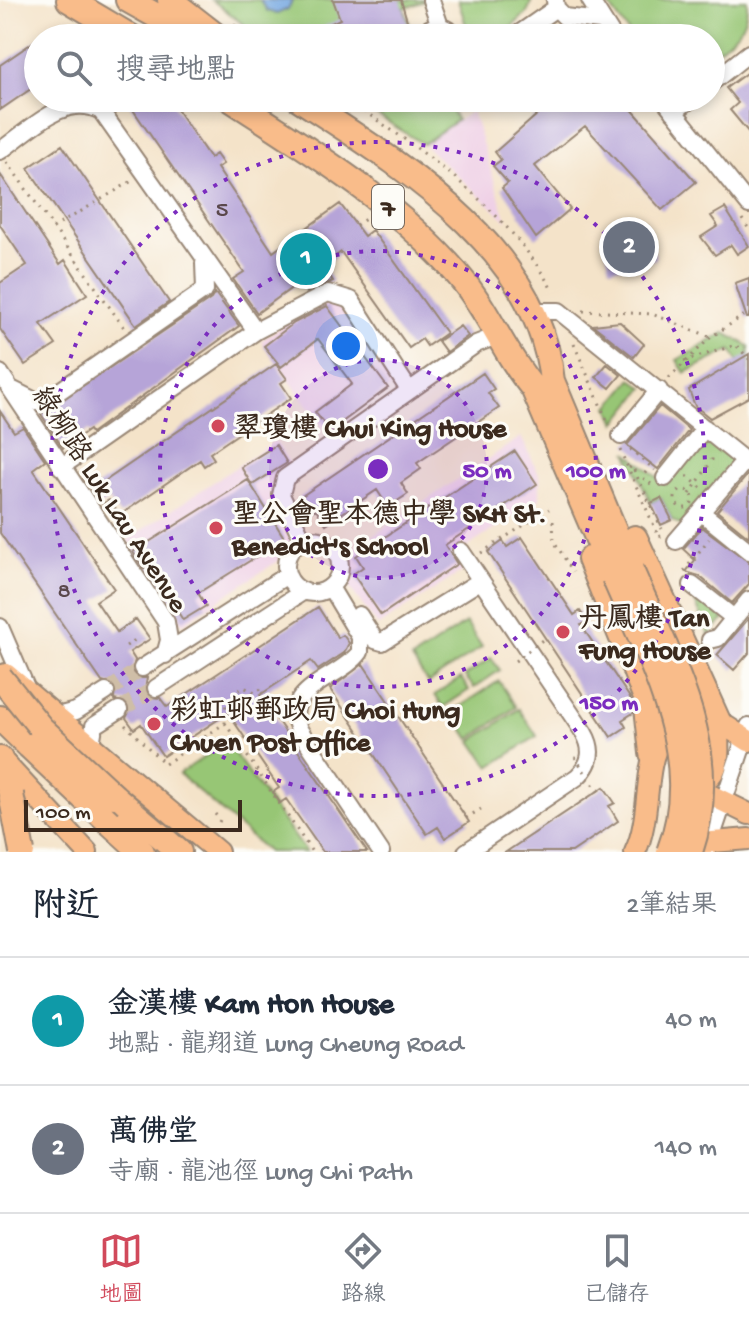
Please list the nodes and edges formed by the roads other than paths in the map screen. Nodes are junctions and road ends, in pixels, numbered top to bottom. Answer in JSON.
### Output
{"nodes":[{"id":1,"x":69,"y":0,"type":"edge"},
{"id":2,"x":128,"y":0,"type":"edge"},
{"id":3,"x":170,"y":0,"type":"edge"},
{"id":4,"x":431,"y":0,"type":"edge"},
{"id":5,"x":590,"y":0,"type":"edge"},
{"id":6,"x":552,"y":8,"type":"edge"},
{"id":7,"x":600,"y":21,"type":"junction"},
{"id":8,"x":109,"y":24,"type":"edge"},
{"id":9,"x":171,"y":24,"type":"edge"},
{"id":10,"x":201,"y":24,"type":"edge"},
{"id":11,"x":442,"y":24,"type":"edge"},
{"id":12,"x":531,"y":24,"type":"edge"},
{"id":13,"x":602,"y":24,"type":"edge"},
{"id":14,"x":749,"y":53,"type":"edge"},
{"id":15,"x":725,"y":72,"type":"edge"},
{"id":16,"x":56,"y":112,"type":"edge"},
{"id":17,"x":102,"y":112,"type":"edge"},
{"id":18,"x":249,"y":112,"type":"edge"},
{"id":19,"x":319,"y":112,"type":"edge"},
{"id":20,"x":674,"y":112,"type":"edge"},
{"id":21,"x":0,"y":152,"type":"edge"},
{"id":22,"x":749,"y":205,"type":"edge"},
{"id":23,"x":202,"y":258,"type":"junction"},
{"id":24,"x":530,"y":311,"type":"junction"},
{"id":25,"x":256,"y":331,"type":"junction"},
{"id":26,"x":499,"y":335,"type":"junction"},
{"id":27,"x":0,"y":373,"type":"edge"},
{"id":28,"x":538,"y":374,"type":"junction"},
{"id":29,"x":10,"y":388,"type":"junction"},
{"id":30,"x":409,"y":390,"type":"junction"},
{"id":31,"x":659,"y":390,"type":"junction"},
{"id":32,"x":705,"y":428,"type":"junction"},
{"id":33,"x":619,"y":441,"type":"road end"},
{"id":34,"x":61,"y":467,"type":"junction"},
{"id":35,"x":670,"y":472,"type":"road end"},
{"id":36,"x":702,"y":513,"type":"junction"},
{"id":37,"x":303,"y":540,"type":"junction"},
{"id":38,"x":676,"y":541,"type":"dead end"},
{"id":39,"x":749,"y":551,"type":"edge"},
{"id":40,"x":465,"y":556,"type":"road end"},
{"id":41,"x":623,"y":574,"type":"junction"},
{"id":42,"x":287,"y":575,"type":"junction"},
{"id":43,"x":480,"y":581,"type":"junction"},
{"id":44,"x":333,"y":584,"type":"junction"},
{"id":45,"x":692,"y":585,"type":"road end"},
{"id":46,"x":304,"y":591,"type":"junction"},
{"id":47,"x":749,"y":600,"type":"edge"},
{"id":48,"x":734,"y":618,"type":"junction"},
{"id":49,"x":0,"y":627,"type":"edge"},
{"id":50,"x":710,"y":640,"type":"dead end"},
{"id":51,"x":152,"y":662,"type":"junction"},
{"id":52,"x":189,"y":667,"type":"junction"},
{"id":53,"x":0,"y":669,"type":"edge"},
{"id":54,"x":0,"y":677,"type":"edge"},
{"id":55,"x":28,"y":692,"type":"junction"},
{"id":56,"x":106,"y":692,"type":"tunnel mouth"},
{"id":57,"x":119,"y":715,"type":"tunnel mouth"},
{"id":58,"x":57,"y":716,"type":"junction"},
{"id":59,"x":0,"y":718,"type":"edge"},
{"id":60,"x":718,"y":721,"type":"junction"},
{"id":61,"x":747,"y":735,"type":"edge"},
{"id":62,"x":91,"y":745,"type":"junction"},
{"id":63,"x":652,"y":754,"type":"junction"},
{"id":64,"x":0,"y":758,"type":"edge"},
{"id":65,"x":693,"y":787,"type":"junction"},
{"id":66,"x":724,"y":804,"type":"junction"},
{"id":67,"x":53,"y":814,"type":"junction"},
{"id":68,"x":749,"y":814,"type":"edge"},
{"id":69,"x":743,"y":839,"type":"edge"},
{"id":70,"x":704,"y":849,"type":"edge"},
{"id":71,"x":22,"y":852,"type":"edge"},
{"id":72,"x":87,"y":852,"type":"edge"},
{"id":73,"x":105,"y":852,"type":"edge"},
{"id":74,"x":142,"y":852,"type":"edge"},
{"id":75,"x":179,"y":852,"type":"edge"},
{"id":76,"x":218,"y":852,"type":"edge"},
{"id":77,"x":381,"y":852,"type":"edge"},
{"id":78,"x":466,"y":852,"type":"edge"},
{"id":79,"x":635,"y":852,"type":"edge"},
{"id":80,"x":669,"y":852,"type":"edge"},
{"id":81,"x":678,"y":852,"type":"edge"}],
"edges":[{"from":1,"to":8,"type":"highway"},
{"from":2,"to":9,"type":"highway"},
{"from":3,"to":10,"type":"highway"},
{"from":4,"to":11,"type":"street"},
{"from":5,"to":7,"type":"street"},
{"from":6,"to":7,"type":"street"},
{"from":6,"to":12,"type":"street"},
{"from":7,"to":13,"type":"street"},
{"from":14,"to":15,"type":"street"},
{"from":16,"to":21,"type":"street"},
{"from":17,"to":23,"type":"street"},
{"from":18,"to":26,"type":"highway","number":"7"},
{"from":19,"to":24,"type":"highway","number":"7"},
{"from":20,"to":22,"type":"street"},
{"from":23,"to":25,"type":"street"},
{"from":23,"to":29,"type":"street"},
{"from":24,"to":28,"type":"highway","number":"7"},
{"from":24,"to":31,"type":"street"},
{"from":25,"to":30,"type":"street"},
{"from":25,"to":34,"type":"street"},
{"from":26,"to":28,"type":"highway","number":"7"},
{"from":26,"to":30,"type":"street"},
{"from":27,"to":29,"type":"street","name":"綠柳路 Luk Lau Avenue"},
{"from":28,"to":41,"type":"highway","number":"7"},
{"from":28,"to":60,"type":"highway"},
{"from":28,"to":63,"type":"highway"},
{"from":29,"to":34,"type":"street","name":"綠柳路 Luk Lau Avenue"},
{"from":30,"to":37,"type":"street"},
{"from":31,"to":32,"type":"street"},
{"from":31,"to":33,"type":"street"},
{"from":32,"to":35,"type":"street"},
{"from":32,"to":36,"type":"street"},
{"from":34,"to":51,"type":"street","name":"綠柳路 Luk Lau Avenue"},
{"from":36,"to":38,"type":"street"},
{"from":36,"to":39,"type":"street"},
{"from":37,"to":42,"type":"street"},
{"from":37,"to":44,"type":"street"},
{"from":40,"to":43,"type":"street"},
{"from":41,"to":70,"type":"highway","number":"7","bridge":true},
{"from":41,"to":80,"type":"highway","number":"7","bridge":true},
{"from":42,"to":46,"type":"street"},
{"from":42,"to":51,"type":"street"},
{"from":43,"to":44,"type":"street"},
{"from":43,"to":78,"type":"street"},
{"from":44,"to":46,"type":"street"},
{"from":44,"to":77,"type":"street"},
{"from":45,"to":48,"type":"street"},
{"from":46,"to":52,"type":"street"},
{"from":47,"to":48,"type":"street"},
{"from":48,"to":50,"type":"street"},
{"from":49,"to":55,"type":"street"},
{"from":51,"to":52,"type":"street"},
{"from":51,"to":52,"type":"street"},
{"from":53,"to":55,"type":"main road"},
{"from":54,"to":75,"type":"highway","bridge":true},
{"from":55,"to":58,"type":"main road"},
{"from":56,"to":58,"type":"street"},
{"from":57,"to":62,"type":"street"},
{"from":58,"to":62,"type":"main road"},
{"from":59,"to":74,"type":"highway","bridge":true},
{"from":60,"to":61,"type":"main road"},
{"from":60,"to":63,"type":"main road"},
{"from":60,"to":65,"type":"main road"},
{"from":61,"to":66,"type":"street"},
{"from":62,"to":76,"type":"main road"},
{"from":63,"to":65,"type":"main road"},
{"from":63,"to":79,"type":"main road"},
{"from":64,"to":67,"type":"main road"},
{"from":64,"to":71,"type":"highway","bridge":true},
{"from":65,"to":66,"type":"main road"},
{"from":66,"to":68,"type":"main road"},
{"from":66,"to":70,"type":"street"},
{"from":67,"to":72,"type":"main road"},
{"from":67,"to":73,"type":"main road"},
{"from":69,"to":70,"type":"main road"},
{"from":70,"to":81,"type":"main road"}]}
